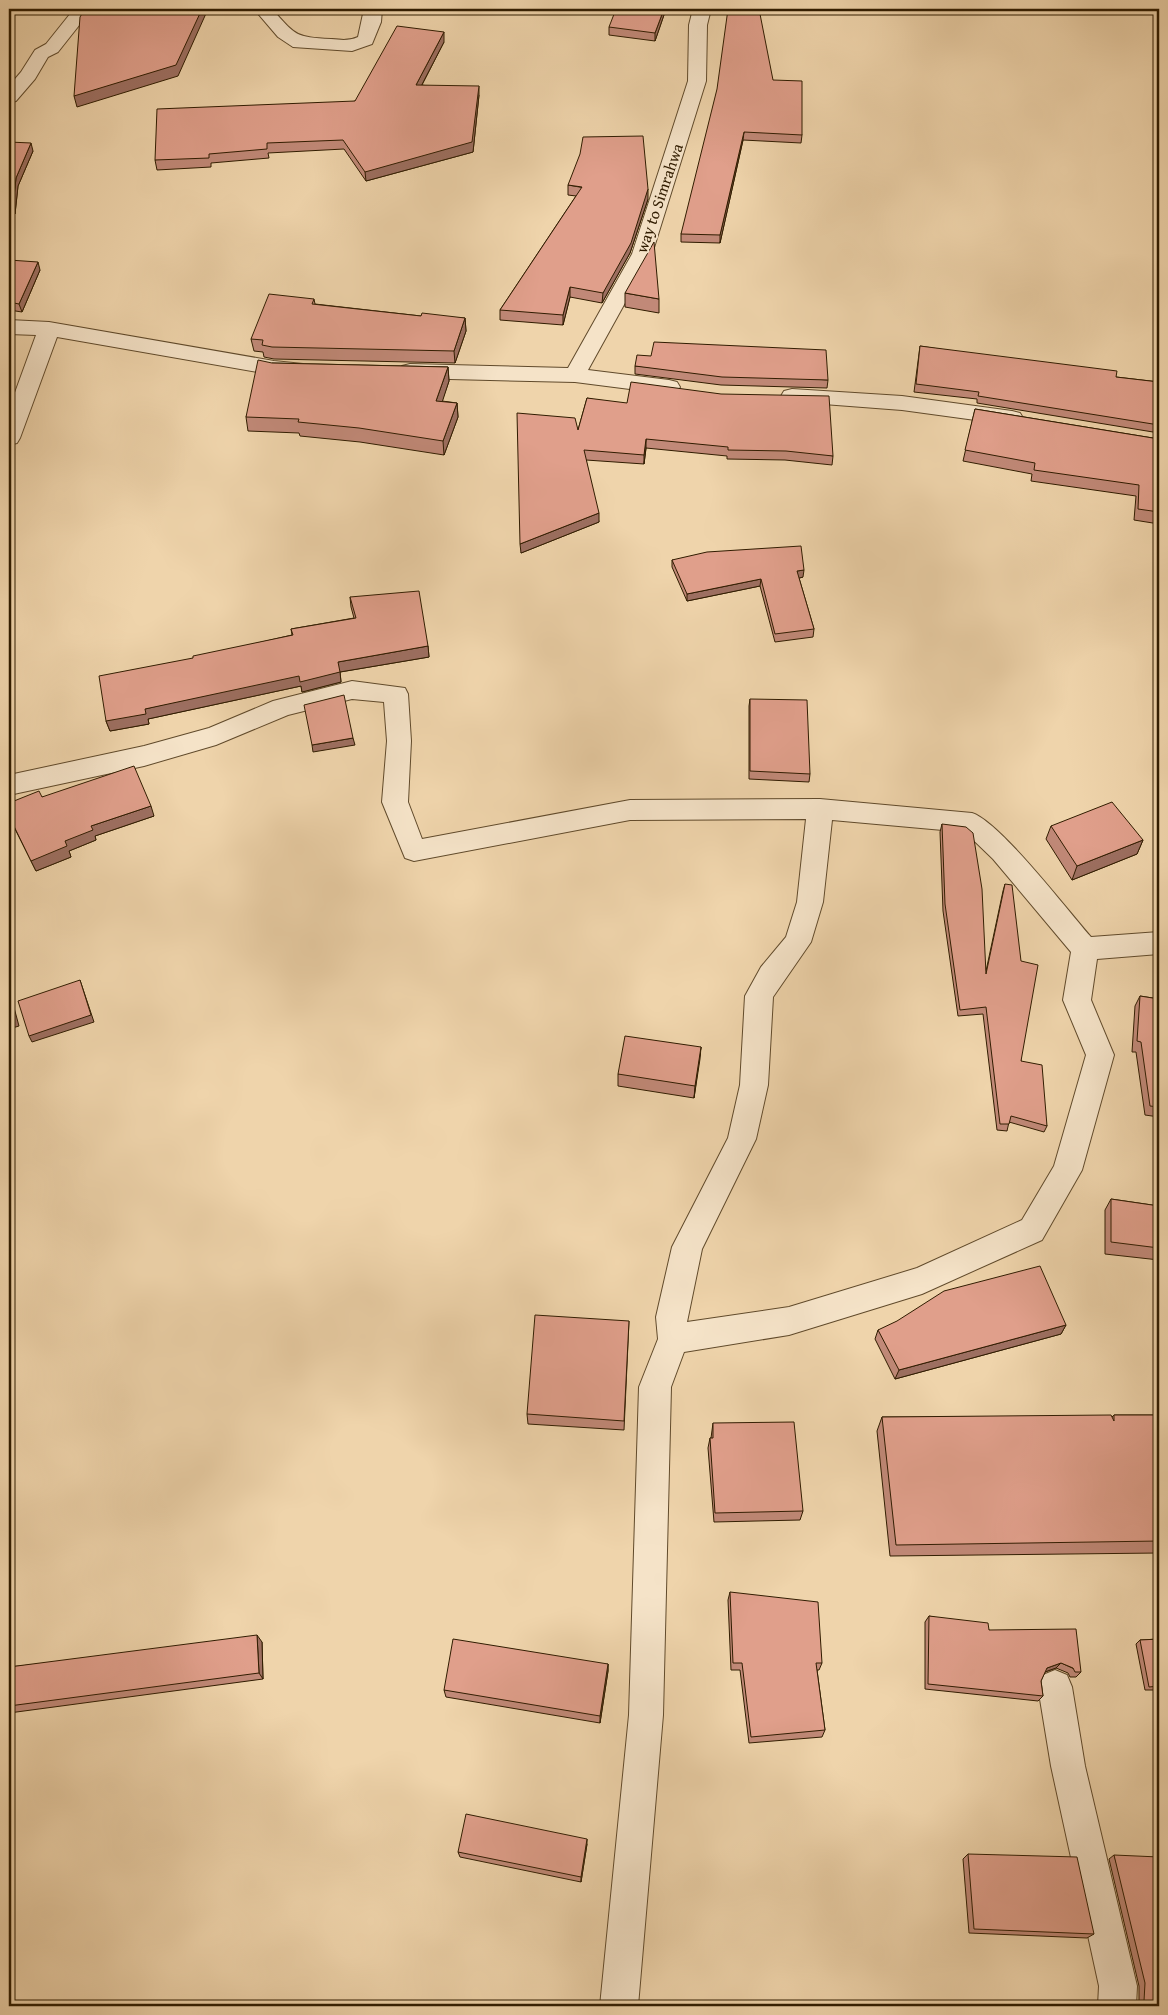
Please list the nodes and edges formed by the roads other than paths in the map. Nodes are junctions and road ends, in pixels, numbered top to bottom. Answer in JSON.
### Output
{"nodes":[{"id":1,"x":83,"y":9,"type":"edge"},
{"id":2,"x":263,"y":9,"type":"edge"},
{"id":3,"x":374,"y":9,"type":"edge"},
{"id":4,"x":702,"y":9,"type":"edge"},
{"id":5,"x":9,"y":97,"type":"edge"},
{"id":6,"x":9,"y":327,"type":"edge"},
{"id":7,"x":49,"y":330,"type":"junction"},
{"id":8,"x":312,"y":369,"type":"edge"},
{"id":9,"x":390,"y":371,"type":"edge"},
{"id":10,"x":575,"y":375,"type":"junction"},
{"id":11,"x":692,"y":390,"type":"edge"},
{"id":12,"x":769,"y":396,"type":"edge"},
{"id":13,"x":1030,"y":420,"type":"edge"},
{"id":14,"x":9,"y":438,"type":"edge"},
{"id":15,"x":9,"y":785,"type":"edge"},
{"id":16,"x":820,"y":809,"type":"junction"},
{"id":17,"x":1159,"y":943,"type":"edge"},
{"id":18,"x":1085,"y":949,"type":"junction"},
{"id":19,"x":673,"y":1339,"type":"junction"},
{"id":20,"x":1055,"y":1687,"type":"dead end"},
{"id":21,"x":619,"y":2006,"type":"edge"},
{"id":22,"x":1118,"y":2006,"type":"edge"}],
"edges":[{"from":1,"to":5,"type":"street"},
{"from":2,"to":3,"type":"street"},
{"from":4,"to":10,"type":"street","name":"way to Simrahwa"},
{"from":6,"to":7,"type":"street"},
{"from":7,"to":8,"type":"street"},
{"from":7,"to":14,"type":"street"},
{"from":9,"to":10,"type":"street"},
{"from":10,"to":11,"type":"street"},
{"from":12,"to":13,"type":"street"},
{"from":15,"to":16,"type":"street"},
{"from":16,"to":18,"type":"street"},
{"from":16,"to":19,"type":"street"},
{"from":17,"to":18,"type":"street"},
{"from":18,"to":19,"type":"street"},
{"from":19,"to":21,"type":"street"},
{"from":20,"to":22,"type":"street"}]}
